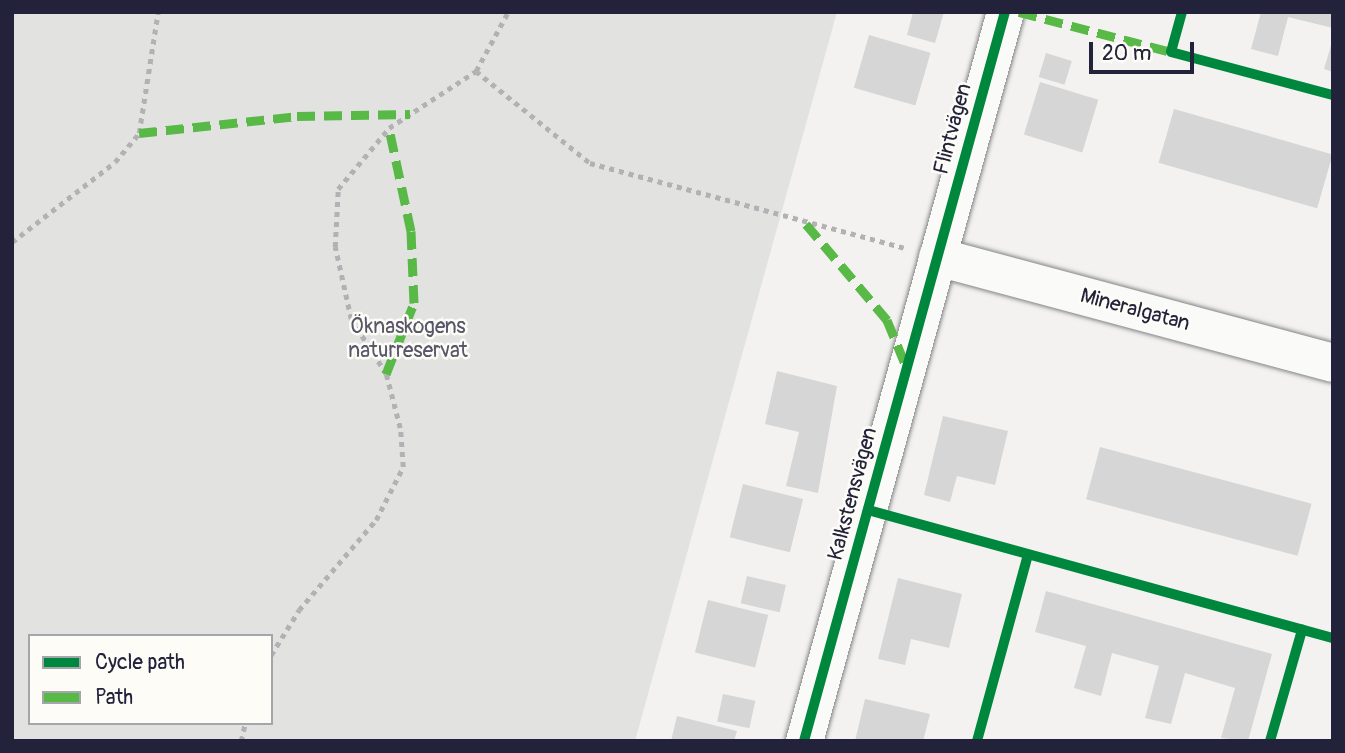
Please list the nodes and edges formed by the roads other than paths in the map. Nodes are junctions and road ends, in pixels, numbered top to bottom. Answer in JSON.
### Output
{"nodes":[{"id":1,"x":1005,"y":12,"type":"edge"},
{"id":2,"x":938,"y":257,"type":"junction"},
{"id":3,"x":1333,"y":363,"type":"edge"},
{"id":4,"x":804,"y":741,"type":"edge"}],
"edges":[{"from":1,"to":2,"type":"street","name":"Flintvägen"},
{"from":2,"to":3,"type":"street","name":"Mineralgatan"},
{"from":2,"to":4,"type":"street","name":"Kalkstensvägen"}]}
